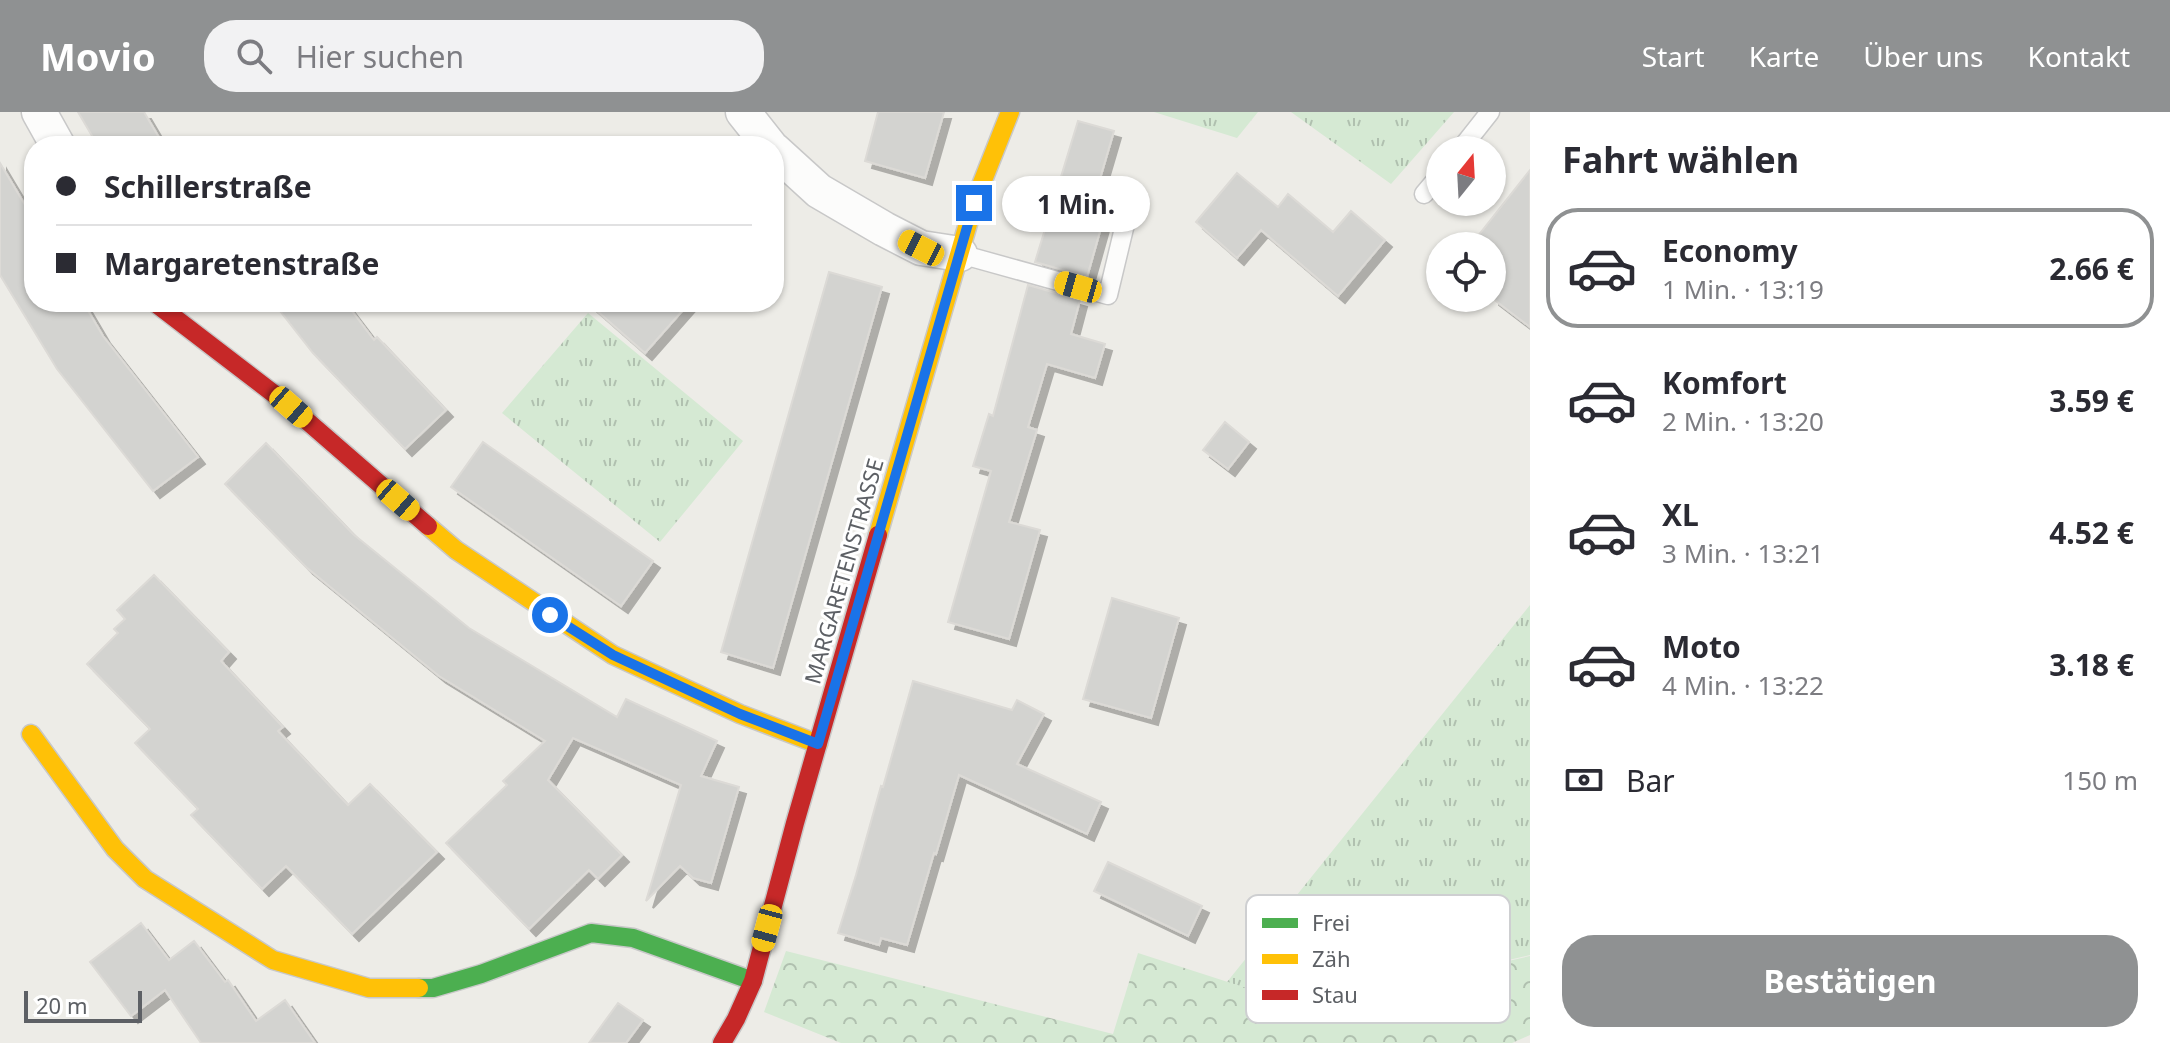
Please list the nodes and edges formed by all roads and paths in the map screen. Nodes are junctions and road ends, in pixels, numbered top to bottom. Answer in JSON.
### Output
{"nodes":[{"id":1,"x":39,"y":112,"type":"edge"},
{"id":2,"x":743,"y":112,"type":"edge"},
{"id":3,"x":1010,"y":112,"type":"edge"},
{"id":4,"x":1490,"y":112,"type":"edge"},
{"id":5,"x":52,"y":136,"type":"edge"},
{"id":6,"x":762,"y":136,"type":"edge"},
{"id":7,"x":1471,"y":136,"type":"edge"},
{"id":8,"x":784,"y":159,"type":"edge"},
{"id":9,"x":1426,"y":192,"type":"edge"},
{"id":10,"x":1424,"y":194,"type":"dead end"},
{"id":11,"x":1131,"y":199,"type":"dead end"},
{"id":12,"x":960,"y":254,"type":"junction"},
{"id":13,"x":167,"y":312,"type":"edge"},
{"id":14,"x":31,"y":734,"type":"dead end"},
{"id":15,"x":818,"y":744,"type":"junction"},
{"id":16,"x":753,"y":981,"type":"junction"},
{"id":17,"x":722,"y":1043,"type":"edge"}],
"edges":[{"from":1,"to":5,"type":"street"},
{"from":2,"to":6,"type":"street"},
{"from":3,"to":12,"type":"street","name":"MARGARETENSTRASSE"},
{"from":4,"to":7,"type":"lane"},
{"from":8,"to":12,"type":"street"},
{"from":9,"to":10,"type":"lane"},
{"from":11,"to":12,"type":"lane"},
{"from":12,"to":15,"type":"street","name":"MARGARETENSTRASSE"},
{"from":13,"to":15,"type":"street"},
{"from":14,"to":16,"type":"street"},
{"from":15,"to":16,"type":"street","name":"MARGARETENSTRASSE"},
{"from":16,"to":17,"type":"street","name":"MARGARETENSTRASSE"}]}
